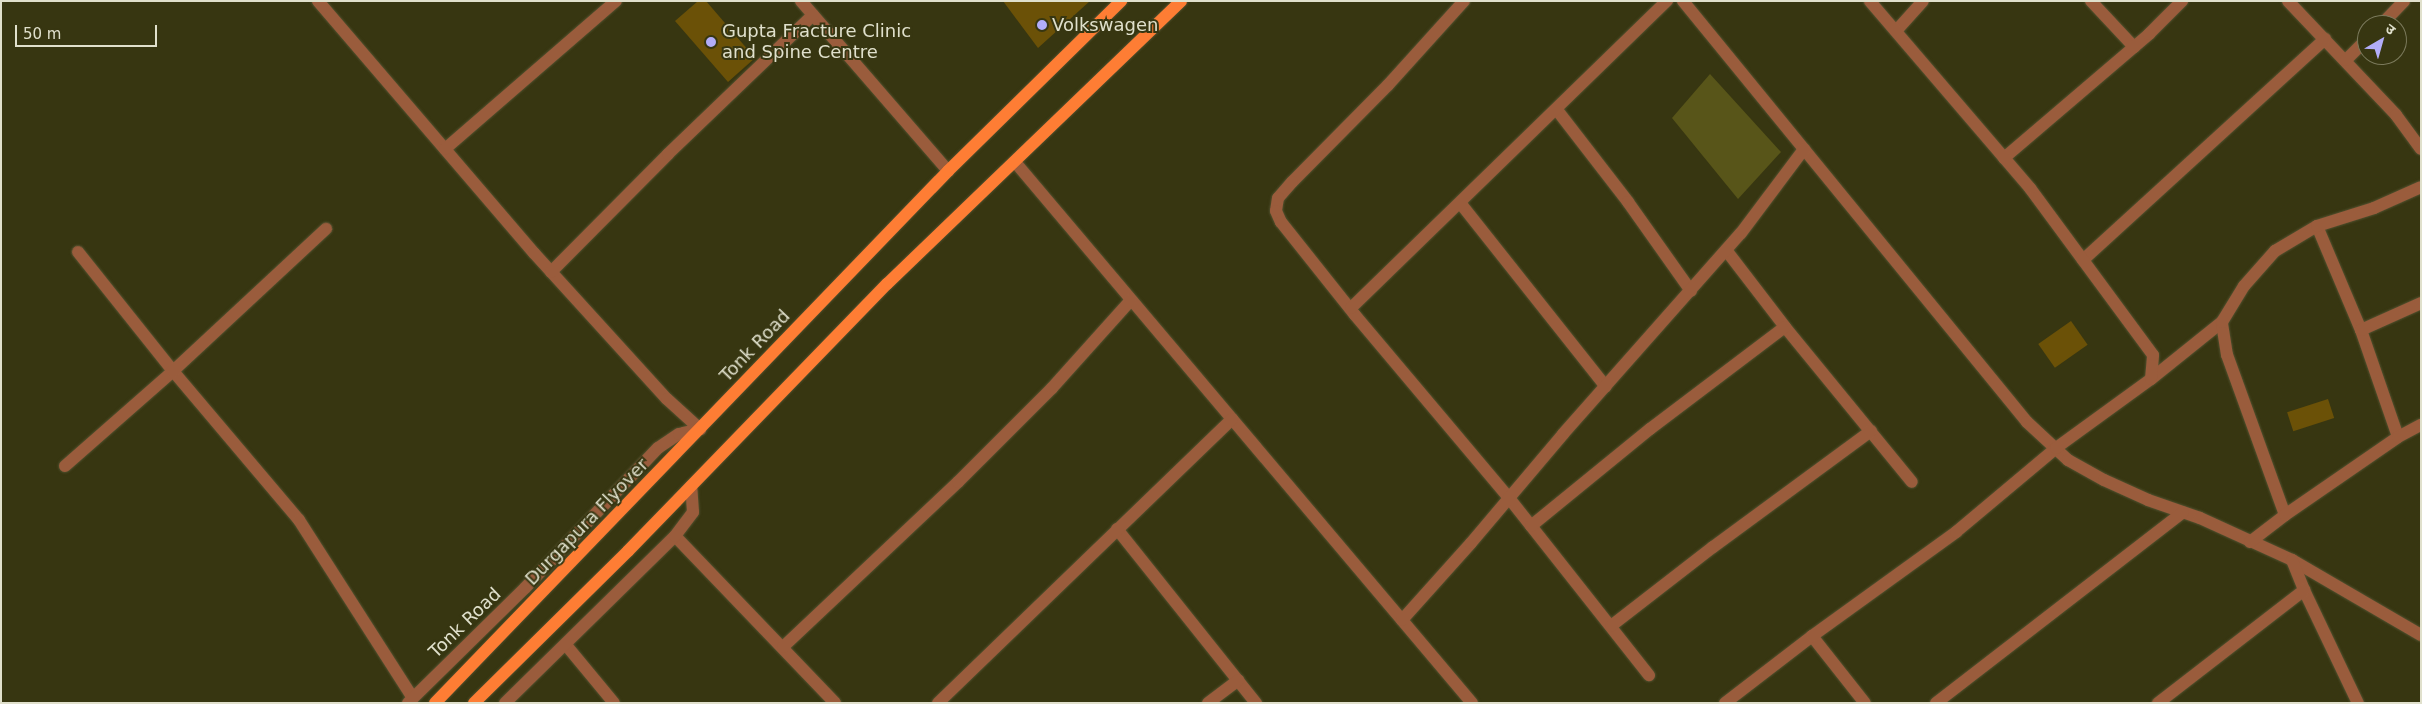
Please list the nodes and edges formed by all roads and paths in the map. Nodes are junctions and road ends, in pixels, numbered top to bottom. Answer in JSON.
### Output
{"nodes":[{"id":1,"x":318,"y":1,"type":"edge"},
{"id":2,"x":616,"y":1,"type":"edge"},
{"id":3,"x":801,"y":1,"type":"edge"},
{"id":4,"x":1121,"y":1,"type":"edge"},
{"id":5,"x":1180,"y":1,"type":"edge"},
{"id":6,"x":1464,"y":1,"type":"edge"},
{"id":7,"x":1667,"y":1,"type":"edge"},
{"id":8,"x":1683,"y":1,"type":"edge"},
{"id":9,"x":1870,"y":1,"type":"edge"},
{"id":10,"x":1923,"y":1,"type":"edge"},
{"id":11,"x":2091,"y":1,"type":"edge"},
{"id":12,"x":2182,"y":1,"type":"edge"},
{"id":13,"x":2288,"y":1,"type":"edge"},
{"id":14,"x":2404,"y":1,"type":"edge"},
{"id":15,"x":813,"y":15,"type":"junction"},
{"id":16,"x":2391,"y":15,"type":"edge"},
{"id":17,"x":1896,"y":31,"type":"junction"},
{"id":18,"x":2325,"y":39,"type":"junction"},
{"id":19,"x":2134,"y":47,"type":"junction"},
{"id":20,"x":2357,"y":49,"type":"edge"},
{"id":21,"x":2346,"y":60,"type":"junction"},
{"id":22,"x":1557,"y":110,"type":"junction"},
{"id":23,"x":445,"y":149,"type":"junction"},
{"id":24,"x":1804,"y":149,"type":"junction"},
{"id":25,"x":2421,"y":149,"type":"edge"},
{"id":26,"x":2004,"y":158,"type":"junction"},
{"id":27,"x":1015,"y":162,"type":"junction"},
{"id":28,"x":948,"y":171,"type":"junction"},
{"id":29,"x":2421,"y":187,"type":"edge"},
{"id":30,"x":1461,"y":204,"type":"junction"},
{"id":31,"x":2317,"y":226,"type":"junction"},
{"id":32,"x":326,"y":229,"type":"dead end"},
{"id":33,"x":1726,"y":250,"type":"junction"},
{"id":34,"x":78,"y":252,"type":"dead end"},
{"id":35,"x":2083,"y":260,"type":"junction"},
{"id":36,"x":551,"y":272,"type":"junction"},
{"id":37,"x":1691,"y":292,"type":"junction"},
{"id":38,"x":1131,"y":300,"type":"junction"},
{"id":39,"x":2421,"y":302,"type":"edge"},
{"id":40,"x":1351,"y":308,"type":"junction"},
{"id":41,"x":2222,"y":322,"type":"junction"},
{"id":42,"x":1785,"y":327,"type":"junction"},
{"id":43,"x":2361,"y":330,"type":"junction"},
{"id":44,"x":173,"y":371,"type":"junction"},
{"id":45,"x":2151,"y":379,"type":"junction"},
{"id":46,"x":1606,"y":387,"type":"junction"},
{"id":47,"x":1232,"y":419,"type":"junction"},
{"id":48,"x":2421,"y":425,"type":"edge"},
{"id":49,"x":700,"y":429,"type":"junction"},
{"id":50,"x":1871,"y":431,"type":"junction"},
{"id":51,"x":2398,"y":437,"type":"junction"},
{"id":52,"x":2056,"y":448,"type":"junction"},
{"id":53,"x":64,"y":466,"type":"dead end"},
{"id":54,"x":1912,"y":482,"type":"dead end"},
{"id":55,"x":691,"y":486,"type":"junction"},
{"id":56,"x":1509,"y":498,"type":"junction"},
{"id":57,"x":2183,"y":512,"type":"junction"},
{"id":58,"x":2285,"y":515,"type":"junction"},
{"id":59,"x":1531,"y":526,"type":"junction"},
{"id":60,"x":1118,"y":529,"type":"junction"},
{"id":61,"x":674,"y":536,"type":"junction"},
{"id":62,"x":2250,"y":542,"type":"junction"},
{"id":63,"x":2292,"y":560,"type":"junction"},
{"id":64,"x":2304,"y":590,"type":"junction"},
{"id":65,"x":1402,"y":620,"type":"junction"},
{"id":66,"x":1611,"y":626,"type":"junction"},
{"id":67,"x":2421,"y":635,"type":"edge"},
{"id":68,"x":1812,"y":636,"type":"junction"},
{"id":69,"x":566,"y":645,"type":"junction"},
{"id":70,"x":783,"y":647,"type":"junction"},
{"id":71,"x":1649,"y":674,"type":"dead end"},
{"id":72,"x":1238,"y":680,"type":"junction"},
{"id":73,"x":410,"y":701,"type":"edge"},
{"id":74,"x":435,"y":703,"type":"edge"},
{"id":75,"x":474,"y":703,"type":"edge"},
{"id":76,"x":505,"y":703,"type":"edge"},
{"id":77,"x":614,"y":703,"type":"edge"},
{"id":78,"x":835,"y":703,"type":"edge"},
{"id":79,"x":938,"y":703,"type":"edge"},
{"id":80,"x":1208,"y":703,"type":"edge"},
{"id":81,"x":1256,"y":703,"type":"edge"},
{"id":82,"x":1472,"y":703,"type":"edge"},
{"id":83,"x":1724,"y":703,"type":"edge"},
{"id":84,"x":1865,"y":703,"type":"edge"},
{"id":85,"x":1936,"y":703,"type":"edge"},
{"id":86,"x":2158,"y":703,"type":"edge"},
{"id":87,"x":2358,"y":703,"type":"edge"}],
"edges":[{"from":1,"to":23,"type":"street"},
{"from":2,"to":23,"type":"street"},
{"from":3,"to":15,"type":"street"},
{"from":4,"to":28,"type":"main road","name":"Tonk Road"},
{"from":5,"to":27,"type":"main road"},
{"from":6,"to":40,"type":"street"},
{"from":7,"to":22,"type":"street"},
{"from":8,"to":24,"type":"street"},
{"from":9,"to":17,"type":"street"},
{"from":10,"to":17,"type":"street"},
{"from":11,"to":19,"type":"street"},
{"from":12,"to":19,"type":"street"},
{"from":13,"to":18,"type":"street"},
{"from":14,"to":16,"type":"street"},
{"from":15,"to":28,"type":"street"},
{"from":15,"to":36,"type":"street"},
{"from":17,"to":26,"type":"street"},
{"from":18,"to":21,"type":"street"},
{"from":18,"to":35,"type":"street"},
{"from":19,"to":26,"type":"street"},
{"from":20,"to":21,"type":"street"},
{"from":21,"to":25,"type":"street"},
{"from":22,"to":30,"type":"street"},
{"from":22,"to":37,"type":"street"},
{"from":23,"to":36,"type":"street"},
{"from":24,"to":33,"type":"street"},
{"from":24,"to":52,"type":"street"},
{"from":26,"to":35,"type":"street"},
{"from":27,"to":38,"type":"street"},
{"from":27,"to":55,"type":"main road"},
{"from":28,"to":49,"type":"main road","name":"Tonk Road"},
{"from":29,"to":31,"type":"street"},
{"from":30,"to":40,"type":"street"},
{"from":30,"to":46,"type":"street"},
{"from":31,"to":41,"type":"street"},
{"from":31,"to":43,"type":"street"},
{"from":32,"to":44,"type":"street"},
{"from":33,"to":37,"type":"street"},
{"from":33,"to":42,"type":"street"},
{"from":34,"to":44,"type":"street"},
{"from":35,"to":45,"type":"street"},
{"from":36,"to":49,"type":"street"},
{"from":37,"to":46,"type":"street"},
{"from":38,"to":47,"type":"street"},
{"from":38,"to":70,"type":"street"},
{"from":39,"to":43,"type":"street"},
{"from":40,"to":56,"type":"street"},
{"from":41,"to":45,"type":"street"},
{"from":41,"to":58,"type":"street"},
{"from":42,"to":50,"type":"street"},
{"from":42,"to":59,"type":"street"},
{"from":43,"to":51,"type":"street"},
{"from":44,"to":53,"type":"street"},
{"from":44,"to":73,"type":"street"},
{"from":45,"to":52,"type":"street"},
{"from":46,"to":56,"type":"street"},
{"from":47,"to":60,"type":"street"},
{"from":47,"to":65,"type":"street"},
{"from":48,"to":51,"type":"street"},
{"from":49,"to":73,"type":"street","name":"Tonk Road"},
{"from":49,"to":74,"type":"main road","name":"Durgapura Flyover"},
{"from":50,"to":54,"type":"street"},
{"from":50,"to":66,"type":"street"},
{"from":51,"to":58,"type":"street"},
{"from":52,"to":57,"type":"street"},
{"from":52,"to":68,"type":"street"},
{"from":55,"to":61,"type":"street"},
{"from":55,"to":75,"type":"main road"},
{"from":56,"to":59,"type":"street"},
{"from":56,"to":65,"type":"street"},
{"from":57,"to":62,"type":"street"},
{"from":57,"to":85,"type":"street"},
{"from":58,"to":62,"type":"street"},
{"from":59,"to":66,"type":"street"},
{"from":60,"to":72,"type":"street"},
{"from":60,"to":79,"type":"street"},
{"from":61,"to":69,"type":"street"},
{"from":61,"to":70,"type":"street"},
{"from":62,"to":63,"type":"street"},
{"from":63,"to":64,"type":"street"},
{"from":63,"to":67,"type":"street"},
{"from":64,"to":86,"type":"street"},
{"from":64,"to":87,"type":"street"},
{"from":65,"to":82,"type":"street"},
{"from":66,"to":71,"type":"street"},
{"from":68,"to":83,"type":"street"},
{"from":68,"to":84,"type":"street"},
{"from":69,"to":76,"type":"street"},
{"from":69,"to":77,"type":"street"},
{"from":70,"to":78,"type":"street"},
{"from":72,"to":80,"type":"street"},
{"from":72,"to":81,"type":"street"}]}
